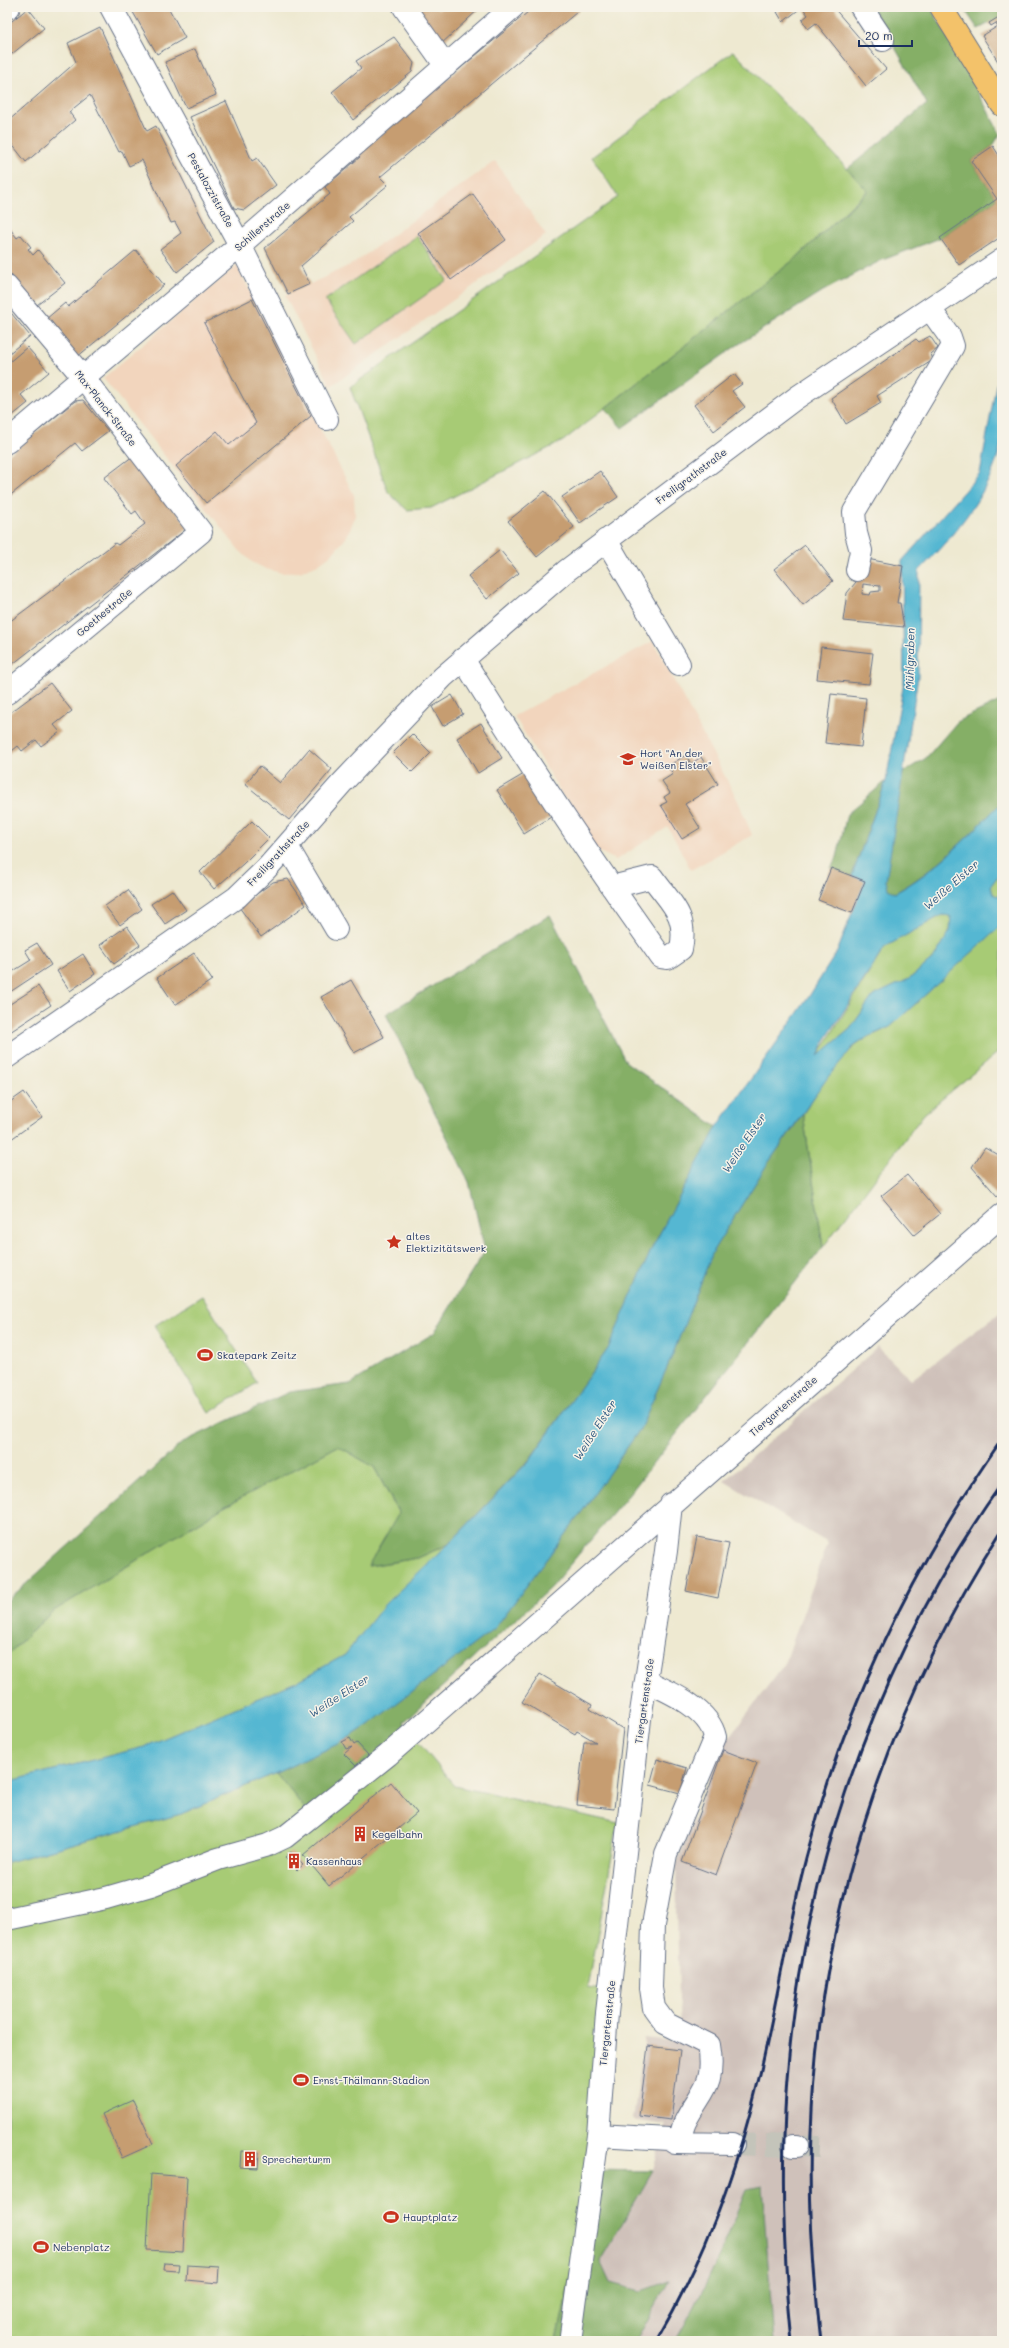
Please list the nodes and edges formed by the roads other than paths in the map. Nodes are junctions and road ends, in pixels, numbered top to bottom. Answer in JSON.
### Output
{"nodes":[{"id":1,"x":111,"y":7,"type":"edge"},
{"id":2,"x":404,"y":7,"type":"edge"},
{"id":3,"x":513,"y":7,"type":"edge"},
{"id":4,"x":862,"y":7,"type":"edge"},
{"id":5,"x":941,"y":7,"type":"edge"},
{"id":6,"x":883,"y":40,"type":"dead end"},
{"id":7,"x":446,"y":66,"type":"junction"},
{"id":8,"x":1002,"y":105,"type":"edge"},
{"id":9,"x":240,"y":245,"type":"junction"},
{"id":10,"x":1002,"y":260,"type":"edge"},
{"id":11,"x":7,"y":286,"type":"edge"},
{"id":12,"x":930,"y":309,"type":"junction"},
{"id":13,"x":83,"y":377,"type":"junction"},
{"id":14,"x":327,"y":419,"type":"dead end"},
{"id":15,"x":7,"y":442,"type":"edge"},
{"id":16,"x":201,"y":532,"type":"joint"},
{"id":17,"x":606,"y":540,"type":"junction"},
{"id":18,"x":857,"y":570,"type":"dead end"},
{"id":19,"x":463,"y":659,"type":"junction"},
{"id":20,"x":679,"y":664,"type":"dead end"},
{"id":21,"x":9,"y":687,"type":"edge"},
{"id":22,"x":287,"y":846,"type":"junction"},
{"id":23,"x":612,"y":887,"type":"dead end"},
{"id":24,"x":336,"y":929,"type":"dead end"},
{"id":25,"x":7,"y":1057,"type":"edge"},
{"id":26,"x":1002,"y":1215,"type":"edge"},
{"id":27,"x":671,"y":1504,"type":"junction"},
{"id":28,"x":646,"y":1681,"type":"junction"},
{"id":29,"x":7,"y":1919,"type":"edge"},
{"id":30,"x":598,"y":2135,"type":"junction"},
{"id":31,"x":678,"y":2143,"type":"junction"},
{"id":32,"x":733,"y":2144,"type":"tunnel mouth"},
{"id":33,"x":571,"y":2335,"type":"dead end"}],
"edges":[{"from":1,"to":9,"type":"street","name":"Pestalozzistraße"},
{"from":2,"to":7,"type":"street"},
{"from":3,"to":7,"type":"street","name":"Schillerstraße"},
{"from":4,"to":6,"type":"street"},
{"from":5,"to":8,"type":"main road"},
{"from":7,"to":9,"type":"street","name":"Schillerstraße"},
{"from":9,"to":13,"type":"street","name":"Schillerstraße"},
{"from":9,"to":14,"type":"street","name":"Pestalozzistraße"},
{"from":10,"to":12,"type":"street","name":"Freiligrathstraße"},
{"from":11,"to":13,"type":"street","name":"Max-Planck-Straße"},
{"from":12,"to":17,"type":"street","name":"Freiligrathstraße"},
{"from":12,"to":18,"type":"street"},
{"from":13,"to":15,"type":"street","name":"Schillerstraße"},
{"from":13,"to":16,"type":"street","name":"Max-Planck-Straße"},
{"from":16,"to":21,"type":"street","name":"Goethestraße"},
{"from":17,"to":19,"type":"street","name":"Freiligrathstraße"},
{"from":17,"to":20,"type":"street"},
{"from":19,"to":22,"type":"street","name":"Freiligrathstraße"},
{"from":19,"to":23,"type":"street"},
{"from":22,"to":24,"type":"street"},
{"from":22,"to":25,"type":"street","name":"Freiligrathstraße"},
{"from":26,"to":27,"type":"street","name":"Tiergartenstraße"},
{"from":27,"to":28,"type":"street","name":"Tiergartenstraße"},
{"from":27,"to":29,"type":"street"},
{"from":28,"to":30,"type":"street","name":"Tiergartenstraße"},
{"from":28,"to":31,"type":"street"},
{"from":30,"to":31,"type":"street"},
{"from":30,"to":33,"type":"street","name":"Tiergartenstraße"},
{"from":31,"to":32,"type":"street"}]}
